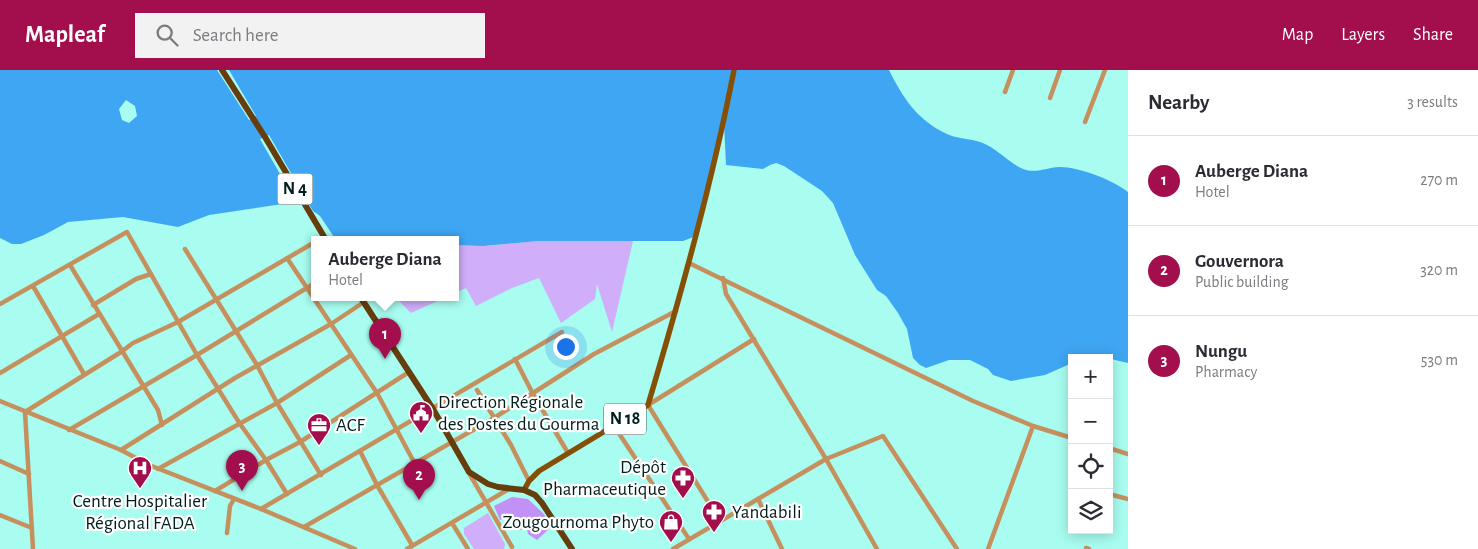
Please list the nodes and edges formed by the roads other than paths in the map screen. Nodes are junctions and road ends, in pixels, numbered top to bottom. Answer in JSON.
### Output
{"nodes":[{"id":1,"x":222,"y":70,"type":"edge"},
{"id":2,"x":734,"y":70,"type":"edge"},
{"id":3,"x":1013,"y":70,"type":"edge"},
{"id":4,"x":1060,"y":70,"type":"edge"},
{"id":5,"x":1105,"y":70,"type":"edge"},
{"id":6,"x":1005,"y":92,"type":"dead end"},
{"id":7,"x":1050,"y":98,"type":"dead end"},
{"id":8,"x":1085,"y":122,"type":"dead end"},
{"id":9,"x":319,"y":236,"type":"edge"},
{"id":10,"x":311,"y":245,"type":"edge"},
{"id":11,"x":185,"y":249,"type":"dead end"},
{"id":12,"x":287,"y":258,"type":"junction"},
{"id":13,"x":689,"y":263,"type":"junction"},
{"id":14,"x":70,"y":265,"type":"junction"},
{"id":15,"x":150,"y":274,"type":"junction"},
{"id":16,"x":723,"y":278,"type":"junction"},
{"id":17,"x":311,"y":285,"type":"edge"},
{"id":18,"x":33,"y":286,"type":"junction"},
{"id":19,"x":306,"y":288,"type":"junction"},
{"id":20,"x":311,"y":295,"type":"edge"},
{"id":21,"x":216,"y":300,"type":"junction"},
{"id":22,"x":315,"y":301,"type":"edge"},
{"id":23,"x":361,"y":301,"type":"edge"},
{"id":24,"x":363,"y":301,"type":"edge"},
{"id":25,"x":0,"y":304,"type":"edge"},
{"id":26,"x":93,"y":305,"type":"junction"},
{"id":27,"x":676,"y":311,"type":"junction"},
{"id":28,"x":99,"y":314,"type":"junction"},
{"id":29,"x":178,"y":322,"type":"junction"},
{"id":30,"x":332,"y":324,"type":"junction"},
{"id":31,"x":236,"y":331,"type":"junction"},
{"id":32,"x":562,"y":332,"type":"dead end"},
{"id":33,"x":61,"y":336,"type":"junction"},
{"id":34,"x":754,"y":339,"type":"junction"},
{"id":35,"x":121,"y":352,"type":"junction"},
{"id":36,"x":351,"y":354,"type":"junction"},
{"id":37,"x":197,"y":355,"type":"junction"},
{"id":38,"x":515,"y":359,"type":"junction"},
{"id":39,"x":257,"y":365,"type":"junction"},
{"id":40,"x":409,"y":372,"type":"junction"},
{"id":41,"x":0,"y":373,"type":"edge"},
{"id":42,"x":84,"y":374,"type":"junction"},
{"id":43,"x":143,"y":386,"type":"junction"},
{"id":44,"x":220,"y":389,"type":"junction"},
{"id":45,"x":477,"y":390,"type":"dead end"},
{"id":46,"x":376,"y":393,"type":"junction"},
{"id":47,"x":533,"y":394,"type":"junction"},
{"id":48,"x":0,"y":401,"type":"edge"},
{"id":49,"x":277,"y":402,"type":"junction"},
{"id":50,"x":648,"y":405,"type":"junction"},
{"id":51,"x":433,"y":409,"type":"junction"},
{"id":52,"x":24,"y":412,"type":"junction"},
{"id":53,"x":494,"y":418,"type":"junction"},
{"id":54,"x":240,"y":424,"type":"junction"},
{"id":55,"x":162,"y":425,"type":"junction"},
{"id":56,"x":614,"y":426,"type":"junction"},
{"id":57,"x":1033,"y":426,"type":"junction"},
{"id":58,"x":396,"y":429,"type":"junction"},
{"id":59,"x":69,"y":430,"type":"junction"},
{"id":60,"x":1068,"y":437,"type":"edge"},
{"id":61,"x":300,"y":442,"type":"junction"},
{"id":62,"x":452,"y":442,"type":"junction"},
{"id":63,"x":1113,"y":449,"type":"edge"},
{"id":64,"x":121,"y":450,"type":"junction"},
{"id":65,"x":360,"y":451,"type":"junction"},
{"id":66,"x":568,"y":453,"type":"junction"},
{"id":67,"x":1128,"y":454,"type":"edge"},
{"id":68,"x":826,"y":459,"type":"junction"},
{"id":69,"x":266,"y":460,"type":"junction"},
{"id":70,"x":0,"y":461,"type":"edge"},
{"id":71,"x":415,"y":464,"type":"junction"},
{"id":72,"x":158,"y":469,"type":"junction"},
{"id":73,"x":469,"y":472,"type":"junction"},
{"id":74,"x":29,"y":474,"type":"junction"},
{"id":75,"x":321,"y":474,"type":"junction"},
{"id":76,"x":529,"y":481,"type":"junction"},
{"id":77,"x":377,"y":485,"type":"junction"},
{"id":78,"x":510,"y":489,"type":"junction"},
{"id":79,"x":524,"y":490,"type":"junction"},
{"id":80,"x":215,"y":491,"type":"junction"},
{"id":81,"x":287,"y":494,"type":"junction"},
{"id":82,"x":1113,"y":495,"type":"edge"},
{"id":83,"x":234,"y":499,"type":"junction"},
{"id":84,"x":758,"y":499,"type":"junction"},
{"id":85,"x":1128,"y":499,"type":"edge"},
{"id":86,"x":486,"y":502,"type":"junction"},
{"id":87,"x":261,"y":510,"type":"junction"},
{"id":88,"x":0,"y":514,"type":"edge"},
{"id":89,"x":720,"y":521,"type":"junction"},
{"id":90,"x":452,"y":523,"type":"junction"},
{"id":91,"x":304,"y":527,"type":"junction"},
{"id":92,"x":32,"y":528,"type":"junction"},
{"id":93,"x":227,"y":533,"type":"dead end"},
{"id":94,"x":689,"y":540,"type":"junction"},
{"id":95,"x":335,"y":542,"type":"junction"},
{"id":96,"x":412,"y":545,"type":"junction"},
{"id":97,"x":512,"y":547,"type":"dead end"},
{"id":98,"x":33,"y":549,"type":"edge"},
{"id":99,"x":340,"y":549,"type":"edge"},
{"id":100,"x":355,"y":549,"type":"edge"},
{"id":101,"x":407,"y":549,"type":"edge"},
{"id":102,"x":468,"y":549,"type":"edge"},
{"id":103,"x":572,"y":549,"type":"edge"},
{"id":104,"x":673,"y":549,"type":"edge"},
{"id":105,"x":782,"y":549,"type":"edge"},
{"id":106,"x":877,"y":549,"type":"edge"},
{"id":107,"x":957,"y":549,"type":"edge"},
{"id":108,"x":988,"y":549,"type":"edge"}],
"edges":[{"from":1,"to":9,"type":"highway","number":"N 4"},
{"from":2,"to":13,"type":"main road","number":"N 18"},
{"from":3,"to":6,"type":"street"},
{"from":4,"to":7,"type":"street"},
{"from":5,"to":8,"type":"street"},
{"from":10,"to":12,"type":"street"},
{"from":11,"to":21,"type":"street"},
{"from":12,"to":19,"type":"street"},
{"from":12,"to":21,"type":"street"},
{"from":13,"to":16,"type":"street"},
{"from":13,"to":27,"type":"main road","number":"N 18"},
{"from":14,"to":15,"type":"street"},
{"from":14,"to":18,"type":"street"},
{"from":14,"to":26,"type":"street"},
{"from":15,"to":26,"type":"street"},
{"from":15,"to":29,"type":"street"},
{"from":16,"to":34,"type":"street"},
{"from":16,"to":57,"type":"street"},
{"from":17,"to":19,"type":"street"},
{"from":18,"to":25,"type":"street"},
{"from":18,"to":33,"type":"street"},
{"from":19,"to":20,"type":"street"},
{"from":19,"to":31,"type":"street"},
{"from":21,"to":29,"type":"street"},
{"from":21,"to":31,"type":"street"},
{"from":22,"to":30,"type":"street"},
{"from":23,"to":30,"type":"street"},
{"from":24,"to":40,"type":"highway"},
{"from":26,"to":28,"type":"street"},
{"from":27,"to":47,"type":"street"},
{"from":27,"to":50,"type":"main road","number":"N 18"},
{"from":28,"to":33,"type":"street"},
{"from":28,"to":35,"type":"street"},
{"from":29,"to":35,"type":"street"},
{"from":29,"to":37,"type":"street"},
{"from":30,"to":36,"type":"street"},
{"from":30,"to":39,"type":"street"},
{"from":31,"to":37,"type":"street"},
{"from":31,"to":39,"type":"street"},
{"from":32,"to":38,"type":"street"},
{"from":33,"to":41,"type":"street"},
{"from":33,"to":42,"type":"street"},
{"from":34,"to":50,"type":"street"},
{"from":34,"to":68,"type":"street"},
{"from":35,"to":42,"type":"street"},
{"from":35,"to":43,"type":"street"},
{"from":36,"to":46,"type":"street"},
{"from":36,"to":49,"type":"street"},
{"from":37,"to":43,"type":"street"},
{"from":37,"to":44,"type":"street"},
{"from":38,"to":47,"type":"street"},
{"from":38,"to":51,"type":"street"},
{"from":39,"to":44,"type":"street"},
{"from":39,"to":49,"type":"street"},
{"from":40,"to":46,"type":"street"},
{"from":40,"to":51,"type":"highway"},
{"from":42,"to":52,"type":"street"},
{"from":43,"to":55,"type":"street"},
{"from":43,"to":59,"type":"street"},
{"from":44,"to":54,"type":"street"},
{"from":44,"to":55,"type":"street"},
{"from":45,"to":53,"type":"street"},
{"from":46,"to":58,"type":"street"},
{"from":46,"to":61,"type":"street"},
{"from":47,"to":53,"type":"street"},
{"from":47,"to":66,"type":"street"},
{"from":48,"to":52,"type":"street"},
{"from":49,"to":54,"type":"street"},
{"from":49,"to":61,"type":"street"},
{"from":50,"to":56,"type":"main road","number":"N 18"},
{"from":50,"to":89,"type":"street"},
{"from":51,"to":58,"type":"street"},
{"from":51,"to":62,"type":"highway"},
{"from":52,"to":59,"type":"street"},
{"from":52,"to":74,"type":"street"},
{"from":53,"to":62,"type":"street"},
{"from":53,"to":76,"type":"street"},
{"from":54,"to":69,"type":"street"},
{"from":54,"to":72,"type":"street"},
{"from":55,"to":64,"type":"street"},
{"from":56,"to":66,"type":"main road","number":"N 18"},
{"from":56,"to":94,"type":"street"},
{"from":57,"to":60,"type":"street"},
{"from":57,"to":108,"type":"street"},
{"from":58,"to":65,"type":"street"},
{"from":58,"to":71,"type":"street"},
{"from":59,"to":64,"type":"street"},
{"from":61,"to":69,"type":"street"},
{"from":61,"to":75,"type":"street"},
{"from":62,"to":71,"type":"street"},
{"from":62,"to":73,"type":"highway"},
{"from":63,"to":67,"type":"street"},
{"from":64,"to":72,"type":"street"},
{"from":65,"to":75,"type":"street"},
{"from":65,"to":77,"type":"street"},
{"from":66,"to":76,"type":"main road","number":"N 18"},
{"from":68,"to":84,"type":"street"},
{"from":68,"to":106,"type":"street"},
{"from":68,"to":107,"type":"street"},
{"from":69,"to":80,"type":"street"},
{"from":69,"to":81,"type":"street"},
{"from":70,"to":74,"type":"street"},
{"from":71,"to":77,"type":"street"},
{"from":72,"to":80,"type":"street"},
{"from":73,"to":78,"type":"highway"},
{"from":73,"to":86,"type":"street"},
{"from":74,"to":92,"type":"street"},
{"from":75,"to":81,"type":"street"},
{"from":76,"to":79,"type":"main road","number":"N 18"},
{"from":77,"to":91,"type":"street"},
{"from":77,"to":96,"type":"street"},
{"from":78,"to":79,"type":"highway"},
{"from":78,"to":86,"type":"street"},
{"from":79,"to":103,"type":"highway"},
{"from":80,"to":83,"type":"street"},
{"from":81,"to":87,"type":"street"},
{"from":82,"to":85,"type":"street"},
{"from":83,"to":87,"type":"street"},
{"from":83,"to":93,"type":"street"},
{"from":84,"to":89,"type":"street"},
{"from":84,"to":105,"type":"street"},
{"from":86,"to":90,"type":"street"},
{"from":86,"to":97,"type":"street"},
{"from":87,"to":91,"type":"street"},
{"from":88,"to":92,"type":"street"},
{"from":89,"to":94,"type":"street"},
{"from":90,"to":96,"type":"street"},
{"from":90,"to":102,"type":"street"},
{"from":91,"to":95,"type":"street"},
{"from":92,"to":98,"type":"street"},
{"from":94,"to":104,"type":"street"},
{"from":95,"to":99,"type":"street"},
{"from":95,"to":100,"type":"street"},
{"from":96,"to":101,"type":"street"}]}
